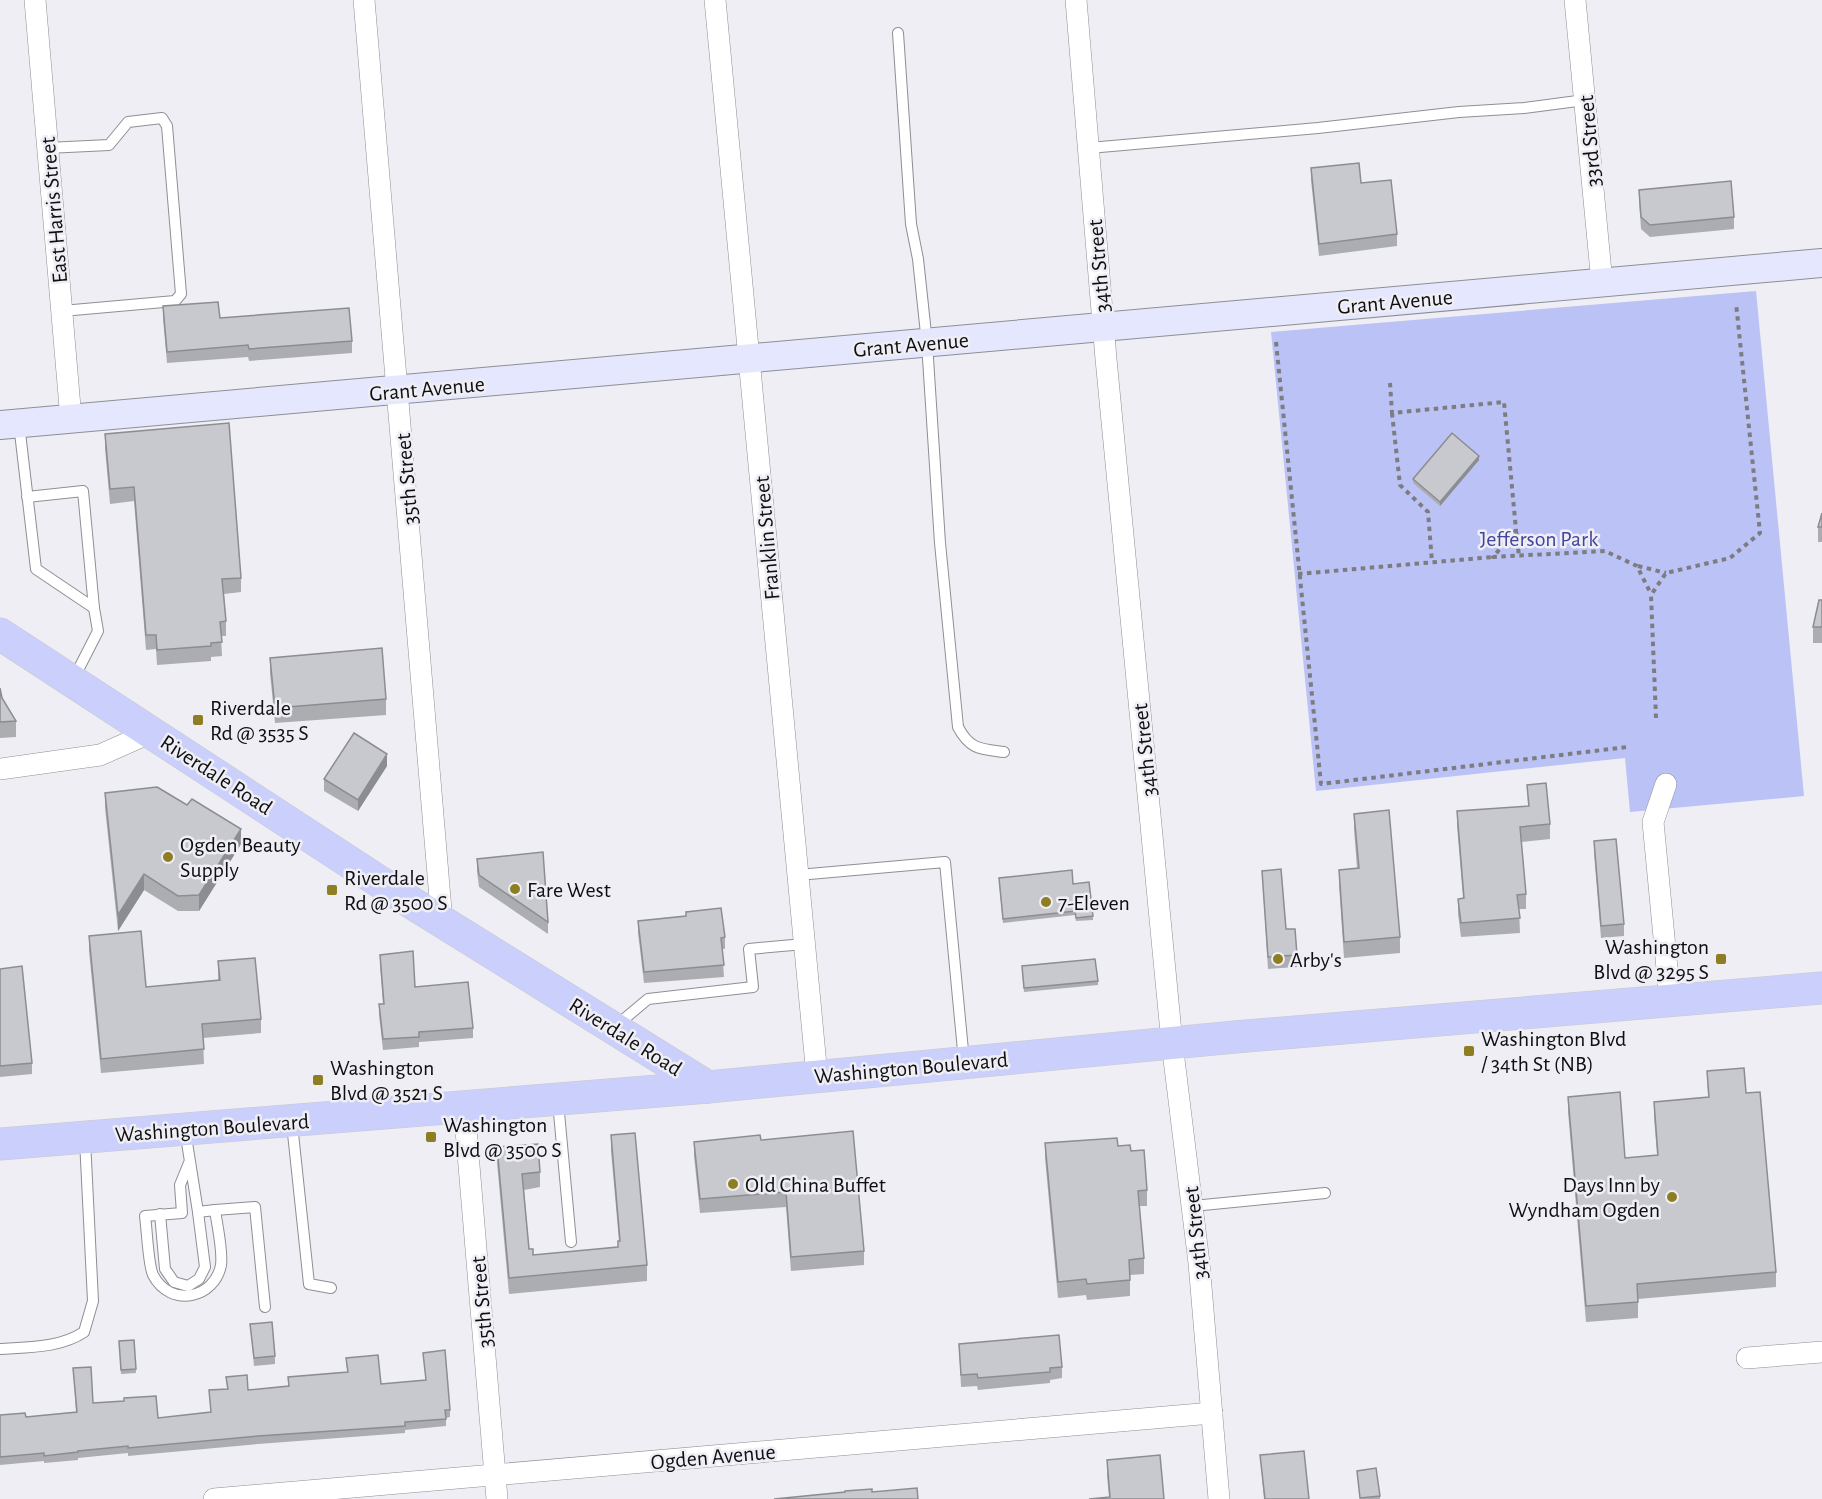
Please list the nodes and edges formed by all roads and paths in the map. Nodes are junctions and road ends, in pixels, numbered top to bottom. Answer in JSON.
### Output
{"nodes":[{"id":1,"x":35,"y":0,"type":"edge"},
{"id":2,"x":364,"y":0,"type":"edge"},
{"id":3,"x":715,"y":0,"type":"edge"},
{"id":4,"x":1076,"y":0,"type":"edge"},
{"id":5,"x":1575,"y":0,"type":"edge"},
{"id":6,"x":898,"y":33,"type":"dead end"},
{"id":7,"x":1585,"y":100,"type":"junction"},
{"id":8,"x":48,"y":148,"type":"junction"},
{"id":9,"x":1089,"y":148,"type":"junction"},
{"id":10,"x":1822,"y":263,"type":"edge"},
{"id":11,"x":1602,"y":283,"type":"junction"},
{"id":12,"x":1736,"y":303,"type":"dead end"},
{"id":13,"x":62,"y":311,"type":"junction"},
{"id":14,"x":1103,"y":327,"type":"junction"},
{"id":15,"x":1276,"y":342,"type":"dead end"},
{"id":16,"x":927,"y":343,"type":"junction"},
{"id":17,"x":749,"y":359,"type":"junction"},
{"id":18,"x":1390,"y":383,"type":"dead end"},
{"id":19,"x":398,"y":390,"type":"junction"},
{"id":20,"x":1392,"y":413,"type":"junction"},
{"id":21,"x":71,"y":419,"type":"junction"},
{"id":22,"x":10,"y":424,"type":"edge"},
{"id":23,"x":27,"y":497,"type":"junction"},
{"id":24,"x":1516,"y":530,"type":"junction"},
{"id":25,"x":1518,"y":556,"type":"junction"},
{"id":26,"x":1493,"y":557,"type":"junction"},
{"id":27,"x":1432,"y":562,"type":"junction"},
{"id":28,"x":1637,"y":566,"type":"junction"},
{"id":29,"x":1666,"y":573,"type":"junction"},
{"id":30,"x":1299,"y":574,"type":"junction"},
{"id":31,"x":1651,"y":595,"type":"junction"},
{"id":32,"x":94,"y":608,"type":"junction"},
{"id":33,"x":0,"y":634,"type":"edge"},
{"id":34,"x":72,"y":681,"type":"junction"},
{"id":35,"x":1656,"y":718,"type":"dead end"},
{"id":36,"x":152,"y":732,"type":"junction"},
{"id":37,"x":1627,"y":747,"type":"dead end"},
{"id":38,"x":1004,"y":752,"type":"dead end"},
{"id":39,"x":0,"y":770,"type":"edge"},
{"id":40,"x":1666,"y":784,"type":"dead end"},
{"id":41,"x":798,"y":875,"type":"junction"},
{"id":42,"x":442,"y":922,"type":"junction"},
{"id":43,"x":804,"y":944,"type":"junction"},
{"id":44,"x":1822,"y":988,"type":"edge"},
{"id":45,"x":1670,"y":1000,"type":"junction"},
{"id":46,"x":614,"y":1028,"type":"junction"},
{"id":47,"x":1172,"y":1043,"type":"junction"},
{"id":48,"x":964,"y":1063,"type":"junction"},
{"id":49,"x":817,"y":1076,"type":"junction"},
{"id":50,"x":708,"y":1087,"type":"junction"},
{"id":51,"x":558,"y":1098,"type":"junction"},
{"id":52,"x":464,"y":1106,"type":"junction"},
{"id":53,"x":291,"y":1120,"type":"junction"},
{"id":54,"x":185,"y":1129,"type":"junction"},
{"id":55,"x":84,"y":1137,"type":"junction"},
{"id":56,"x":0,"y":1144,"type":"edge"},
{"id":57,"x":189,"y":1163,"type":"junction"},
{"id":58,"x":1325,"y":1193,"type":"dead end"},
{"id":59,"x":1193,"y":1206,"type":"junction"},
{"id":60,"x":215,"y":1210,"type":"junction"},
{"id":61,"x":198,"y":1212,"type":"junction"},
{"id":62,"x":160,"y":1214,"type":"junction"},
{"id":63,"x":571,"y":1242,"type":"dead end"},
{"id":64,"x":331,"y":1288,"type":"dead end"},
{"id":65,"x":265,"y":1307,"type":"dead end"},
{"id":66,"x":0,"y":1349,"type":"edge"},
{"id":67,"x":1822,"y":1352,"type":"edge"},
{"id":68,"x":1747,"y":1358,"type":"dead end"},
{"id":69,"x":1212,"y":1413,"type":"junction"},
{"id":70,"x":495,"y":1474,"type":"junction"},
{"id":71,"x":214,"y":1499,"type":"edge"},
{"id":72,"x":497,"y":1499,"type":"edge"},
{"id":73,"x":1219,"y":1499,"type":"edge"}],
"edges":[{"from":1,"to":8,"type":"street","name":"East Harris Street"},
{"from":2,"to":19,"type":"street","name":"35th Street"},
{"from":3,"to":17,"type":"street","name":"Franklin Street"},
{"from":4,"to":9,"type":"street","name":"34th Street"},
{"from":5,"to":7,"type":"street","name":"33rd Street"},
{"from":6,"to":16,"type":"lane"},
{"from":7,"to":9,"type":"lane"},
{"from":7,"to":11,"type":"street","name":"33rd Street"},
{"from":8,"to":13,"type":"street","name":"East Harris Street"},
{"from":8,"to":13,"type":"lane"},
{"from":9,"to":14,"type":"street","name":"34th Street"},
{"from":10,"to":11,"type":"street","name":"Grant Avenue"},
{"from":11,"to":14,"type":"street","name":"Grant Avenue"},
{"from":12,"to":29,"type":"path"},
{"from":13,"to":21,"type":"street","name":"East Harris Street"},
{"from":14,"to":16,"type":"street","name":"Grant Avenue"},
{"from":14,"to":47,"type":"street","name":"34th Street"},
{"from":15,"to":30,"type":"path"},
{"from":16,"to":17,"type":"street","name":"Grant Avenue"},
{"from":16,"to":38,"type":"lane"},
{"from":17,"to":19,"type":"street","name":"Grant Avenue"},
{"from":17,"to":41,"type":"street","name":"Franklin Street"},
{"from":18,"to":20,"type":"path"},
{"from":19,"to":21,"type":"street","name":"Grant Avenue"},
{"from":19,"to":42,"type":"street","name":"35th Street"},
{"from":20,"to":24,"type":"path"},
{"from":20,"to":27,"type":"path"},
{"from":21,"to":22,"type":"street","name":"Grant Avenue"},
{"from":22,"to":23,"type":"lane"},
{"from":23,"to":32,"type":"lane"},
{"from":23,"to":32,"type":"lane"},
{"from":24,"to":25,"type":"path"},
{"from":24,"to":26,"type":"path"},
{"from":25,"to":26,"type":"path"},
{"from":25,"to":28,"type":"path"},
{"from":26,"to":27,"type":"path"},
{"from":27,"to":30,"type":"path"},
{"from":28,"to":29,"type":"path"},
{"from":28,"to":31,"type":"path"},
{"from":29,"to":31,"type":"path"},
{"from":30,"to":37,"type":"path"},
{"from":31,"to":35,"type":"path"},
{"from":32,"to":34,"type":"lane"},
{"from":33,"to":34,"type":"main road","name":"Riverdale Road"},
{"from":34,"to":36,"type":"main road","name":"Riverdale Road"},
{"from":36,"to":39,"type":"street"},
{"from":36,"to":42,"type":"main road","name":"Riverdale Road"},
{"from":40,"to":45,"type":"street"},
{"from":41,"to":43,"type":"street","name":"Franklin Street"},
{"from":41,"to":48,"type":"lane"},
{"from":42,"to":46,"type":"main road","name":"Riverdale Road"},
{"from":43,"to":46,"type":"lane"},
{"from":43,"to":49,"type":"street","name":"Franklin Street"},
{"from":44,"to":45,"type":"main road","name":"Washington Boulevard"},
{"from":45,"to":47,"type":"main road","name":"Washington Boulevard"},
{"from":46,"to":50,"type":"main road","name":"Riverdale Road"},
{"from":47,"to":48,"type":"main road","name":"Washington Boulevard"},
{"from":47,"to":59,"type":"street","name":"34th Street"},
{"from":48,"to":49,"type":"main road","name":"Washington Boulevard"},
{"from":49,"to":50,"type":"main road","name":"Washington Boulevard"},
{"from":50,"to":51,"type":"main road","name":"Washington Boulevard"},
{"from":51,"to":52,"type":"main road","name":"Washington Boulevard"},
{"from":51,"to":63,"type":"lane"},
{"from":52,"to":53,"type":"main road","name":"Washington Boulevard"},
{"from":52,"to":70,"type":"street","name":"35th Street"},
{"from":53,"to":54,"type":"main road","name":"Washington Boulevard"},
{"from":53,"to":64,"type":"lane"},
{"from":54,"to":55,"type":"main road","name":"Washington Boulevard"},
{"from":54,"to":57,"type":"lane"},
{"from":55,"to":56,"type":"main road","name":"Washington Boulevard"},
{"from":55,"to":66,"type":"lane"},
{"from":57,"to":61,"type":"lane"},
{"from":57,"to":62,"type":"lane"},
{"from":58,"to":59,"type":"lane"},
{"from":59,"to":69,"type":"street","name":"34th Street"},
{"from":60,"to":61,"type":"lane"},
{"from":60,"to":62,"type":"lane"},
{"from":60,"to":65,"type":"lane"},
{"from":61,"to":62,"type":"lane"},
{"from":67,"to":68,"type":"street"},
{"from":69,"to":70,"type":"street","name":"Ogden Avenue"},
{"from":69,"to":73,"type":"street","name":"34th Street"},
{"from":70,"to":71,"type":"street","name":"Ogden Avenue"},
{"from":70,"to":72,"type":"street","name":"35th Street"}]}
